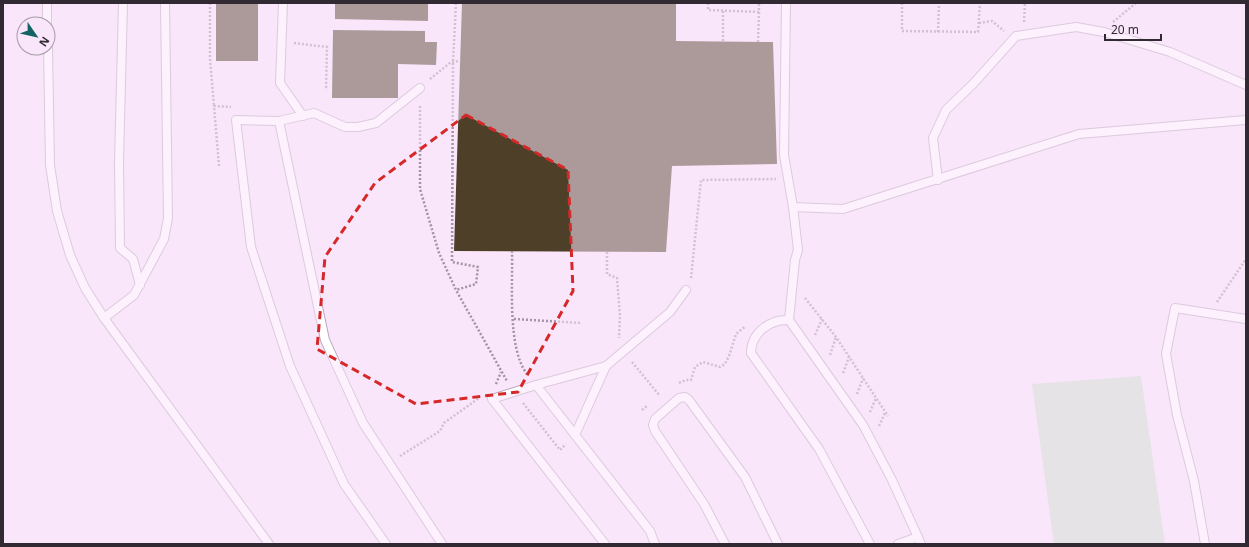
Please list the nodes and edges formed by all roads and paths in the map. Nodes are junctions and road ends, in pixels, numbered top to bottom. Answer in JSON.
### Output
{"nodes":[{"id":1,"x":47,"y":3,"type":"edge"},
{"id":2,"x":123,"y":3,"type":"edge"},
{"id":3,"x":165,"y":3,"type":"edge"},
{"id":4,"x":210,"y":3,"type":"edge"},
{"id":5,"x":283,"y":3,"type":"edge"},
{"id":6,"x":456,"y":3,"type":"edge"},
{"id":7,"x":708,"y":3,"type":"edge"},
{"id":8,"x":759,"y":3,"type":"edge"},
{"id":9,"x":786,"y":3,"type":"edge"},
{"id":10,"x":902,"y":3,"type":"edge"},
{"id":11,"x":939,"y":3,"type":"edge"},
{"id":12,"x":980,"y":3,"type":"edge"},
{"id":13,"x":1136,"y":3,"type":"edge"},
{"id":14,"x":723,"y":11,"type":"junction"},
{"id":15,"x":759,"y":12,"type":"junction"},
{"id":16,"x":47,"y":16,"type":"edge"},
{"id":17,"x":979,"y":23,"type":"junction"},
{"id":18,"x":938,"y":32,"type":"junction"},
{"id":19,"x":1104,"y":32,"type":"junction"},
{"id":20,"x":1012,"y":40,"type":"junction"},
{"id":21,"x":281,"y":41,"type":"junction"},
{"id":22,"x":723,"y":41,"type":"dead end"},
{"id":23,"x":758,"y":42,"type":"dead end"},
{"id":24,"x":48,"y":56,"type":"edge"},
{"id":25,"x":460,"y":61,"type":"dead end"},
{"id":26,"x":453,"y":62,"type":"junction"},
{"id":27,"x":1246,"y":85,"type":"edge"},
{"id":28,"x":420,"y":88,"type":"junction"},
{"id":29,"x":326,"y":90,"type":"dead end"},
{"id":30,"x":214,"y":106,"type":"dead end"},
{"id":31,"x":303,"y":116,"type":"junction"},
{"id":32,"x":1246,"y":120,"type":"edge"},
{"id":33,"x":279,"y":121,"type":"junction"},
{"id":34,"x":788,"y":179,"type":"junction"},
{"id":35,"x":938,"y":180,"type":"junction"},
{"id":36,"x":793,"y":206,"type":"junction"},
{"id":37,"x":512,"y":252,"type":"dead end"},
{"id":38,"x":607,"y":252,"type":"dead end"},
{"id":39,"x":1246,"y":259,"type":"edge"},
{"id":40,"x":140,"y":285,"type":"junction"},
{"id":41,"x":456,"y":290,"type":"junction"},
{"id":42,"x":686,"y":290,"type":"joint"},
{"id":43,"x":791,"y":304,"type":"junction"},
{"id":44,"x":1210,"y":314,"type":"junction"},
{"id":45,"x":104,"y":318,"type":"junction"},
{"id":46,"x":514,"y":319,"type":"junction"},
{"id":47,"x":1246,"y":319,"type":"edge"},
{"id":48,"x":789,"y":320,"type":"junction"},
{"id":49,"x":582,"y":323,"type":"dead end"},
{"id":50,"x":748,"y":325,"type":"dead end"},
{"id":51,"x":621,"y":354,"type":"junction"},
{"id":52,"x":606,"y":366,"type":"junction"},
{"id":53,"x":501,"y":371,"type":"junction"},
{"id":54,"x":536,"y":385,"type":"junction"},
{"id":55,"x":674,"y":386,"type":"dead end"},
{"id":56,"x":494,"y":388,"type":"dead end"},
{"id":57,"x":665,"y":393,"type":"dead end"},
{"id":58,"x":502,"y":396,"type":"junction"},
{"id":59,"x":481,"y":397,"type":"dead end"},
{"id":60,"x":522,"y":401,"type":"dead end"},
{"id":61,"x":888,"y":416,"type":"dead end"},
{"id":62,"x":575,"y":435,"type":"junction"},
{"id":63,"x":390,"y":463,"type":"junction"},
{"id":64,"x":920,"y":540,"type":"edge"},
{"id":65,"x":269,"y":544,"type":"edge"},
{"id":66,"x":386,"y":544,"type":"edge"},
{"id":67,"x":442,"y":544,"type":"edge"},
{"id":68,"x":605,"y":544,"type":"edge"},
{"id":69,"x":655,"y":544,"type":"edge"},
{"id":70,"x":725,"y":544,"type":"edge"},
{"id":71,"x":778,"y":544,"type":"edge"},
{"id":72,"x":870,"y":544,"type":"edge"},
{"id":73,"x":898,"y":544,"type":"edge"},
{"id":74,"x":1205,"y":544,"type":"edge"}],
"edges":[{"from":1,"to":16,"type":"lane"},
{"from":2,"to":40,"type":"lane"},
{"from":3,"to":40,"type":"lane"},
{"from":4,"to":30,"type":"path"},
{"from":5,"to":21,"type":"lane"},
{"from":6,"to":26,"type":"path"},
{"from":7,"to":14,"type":"path"},
{"from":8,"to":15,"type":"path"},
{"from":9,"to":34,"type":"lane"},
{"from":10,"to":18,"type":"path"},
{"from":11,"to":18,"type":"path"},
{"from":12,"to":17,"type":"path"},
{"from":13,"to":19,"type":"path"},
{"from":14,"to":15,"type":"path"},
{"from":14,"to":22,"type":"path"},
{"from":15,"to":23,"type":"path"},
{"from":17,"to":18,"type":"path"},
{"from":17,"to":20,"type":"path"},
{"from":19,"to":20,"type":"lane"},
{"from":19,"to":27,"type":"lane"},
{"from":20,"to":35,"type":"lane"},
{"from":21,"to":29,"type":"path"},
{"from":21,"to":31,"type":"lane"},
{"from":24,"to":45,"type":"lane"},
{"from":25,"to":26,"type":"path"},
{"from":26,"to":28,"type":"path"},
{"from":26,"to":41,"type":"path"},
{"from":28,"to":31,"type":"lane"},
{"from":28,"to":41,"type":"path"},
{"from":31,"to":33,"type":"lane"},
{"from":32,"to":35,"type":"lane"},
{"from":33,"to":63,"type":"lane"},
{"from":33,"to":66,"type":"lane"},
{"from":34,"to":36,"type":"lane"},
{"from":34,"to":42,"type":"path"},
{"from":35,"to":36,"type":"lane"},
{"from":36,"to":43,"type":"lane"},
{"from":37,"to":46,"type":"path"},
{"from":38,"to":51,"type":"path"},
{"from":39,"to":44,"type":"path"},
{"from":40,"to":45,"type":"lane"},
{"from":41,"to":53,"type":"path"},
{"from":42,"to":51,"type":"lane"},
{"from":43,"to":48,"type":"lane"},
{"from":43,"to":61,"type":"path"},
{"from":44,"to":47,"type":"lane"},
{"from":44,"to":74,"type":"lane"},
{"from":45,"to":65,"type":"lane"},
{"from":46,"to":49,"type":"path"},
{"from":46,"to":54,"type":"path"},
{"from":48,"to":64,"type":"lane"},
{"from":48,"to":72,"type":"lane"},
{"from":50,"to":55,"type":"path"},
{"from":51,"to":52,"type":"lane"},
{"from":51,"to":57,"type":"path"},
{"from":52,"to":54,"type":"lane"},
{"from":52,"to":62,"type":"lane"},
{"from":53,"to":56,"type":"path"},
{"from":53,"to":58,"type":"path"},
{"from":54,"to":58,"type":"lane"},
{"from":54,"to":62,"type":"lane"},
{"from":58,"to":68,"type":"lane"},
{"from":59,"to":63,"type":"path"},
{"from":60,"to":62,"type":"path"},
{"from":62,"to":69,"type":"lane"},
{"from":63,"to":67,"type":"lane"},
{"from":64,"to":73,"type":"lane"},
{"from":70,"to":71,"type":"lane"}]}
